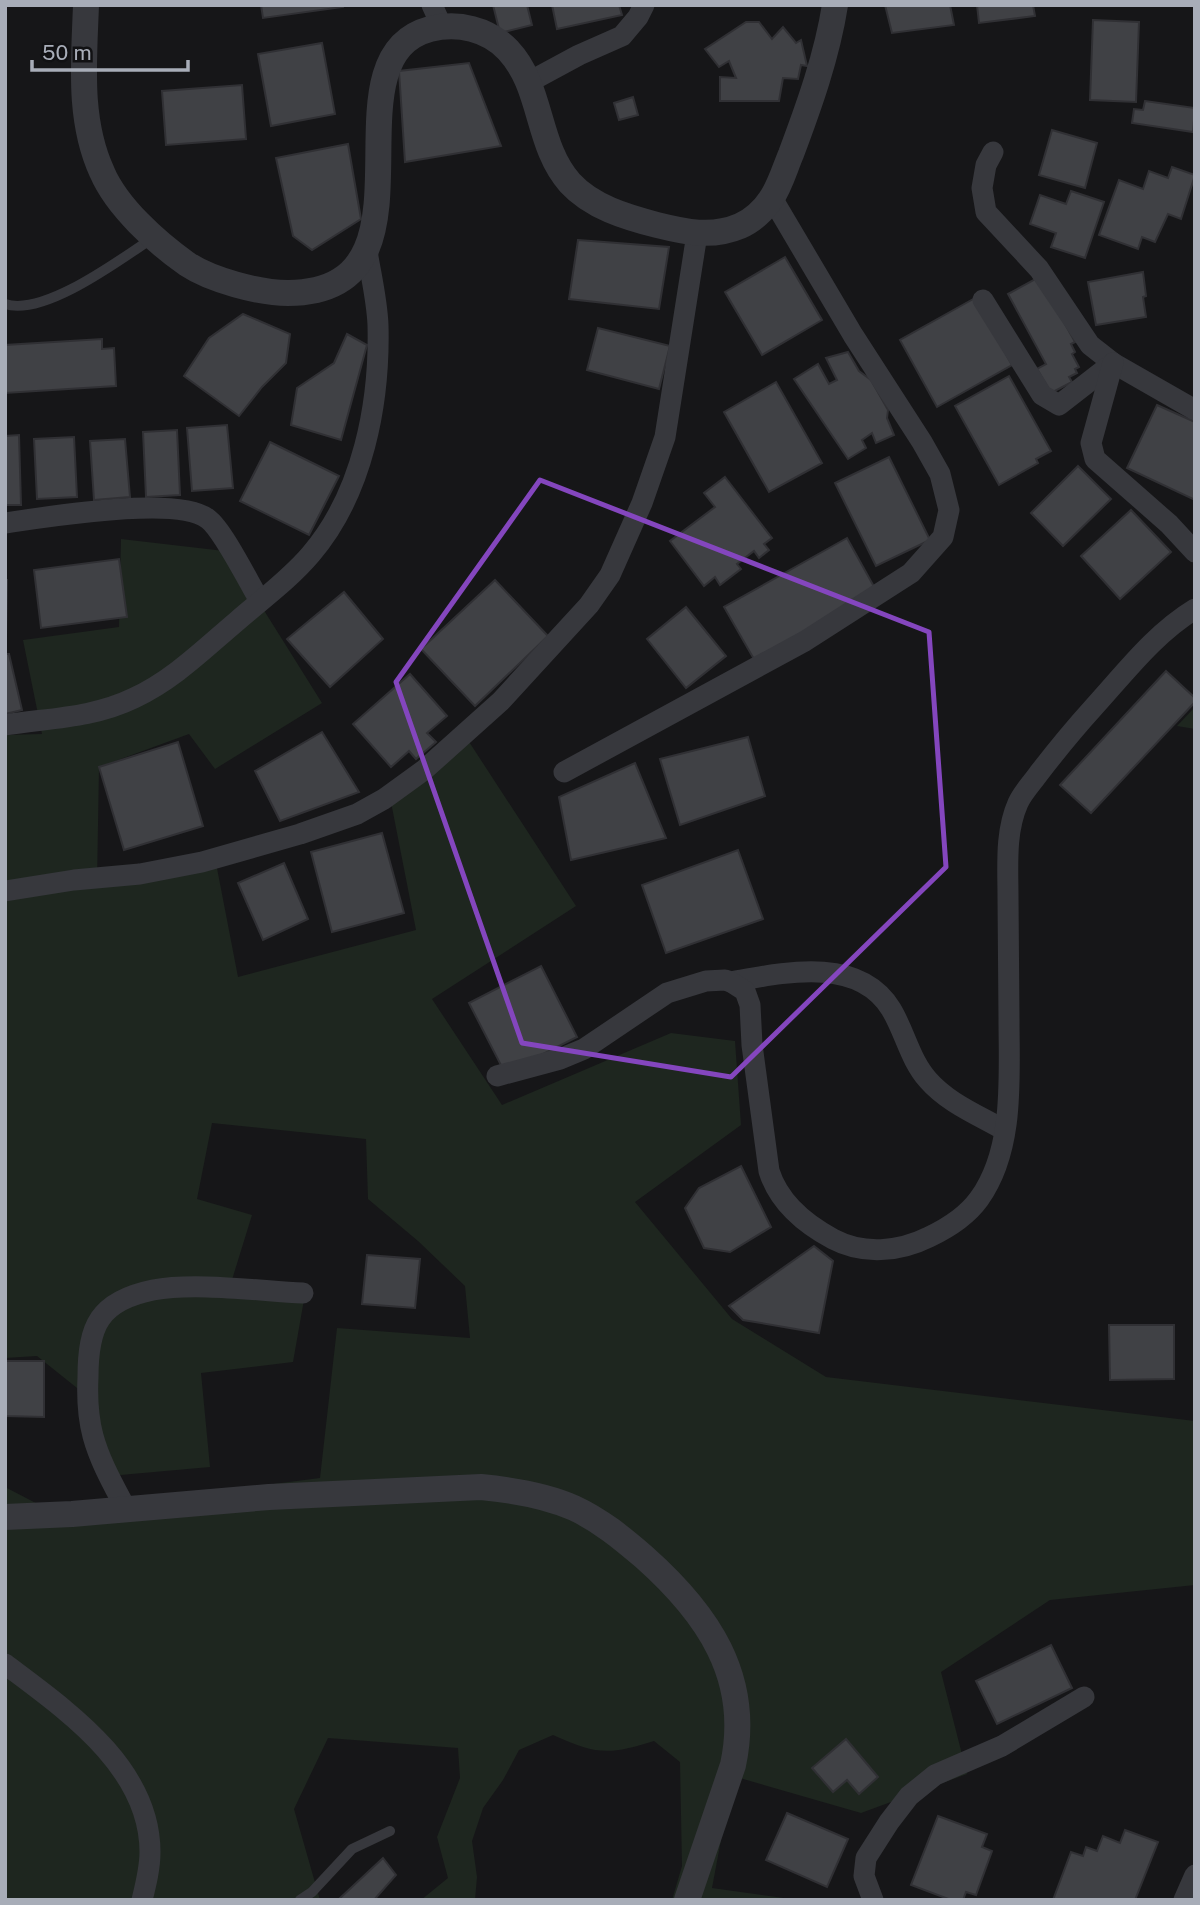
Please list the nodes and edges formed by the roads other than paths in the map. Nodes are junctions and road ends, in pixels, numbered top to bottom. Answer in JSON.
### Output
{"nodes":[{"id":1,"x":86,"y":5,"type":"edge"},
{"id":2,"x":644,"y":5,"type":"edge"},
{"id":3,"x":835,"y":5,"type":"edge"},
{"id":4,"x":437,"y":16,"type":"edge"},
{"id":5,"x":529,"y":82,"type":"junction"},
{"id":6,"x":993,"y":152,"type":"dead end"},
{"id":7,"x":772,"y":198,"type":"junction"},
{"id":8,"x":697,"y":234,"type":"junction"},
{"id":9,"x":154,"y":237,"type":"junction"},
{"id":10,"x":367,"y":251,"type":"junction"},
{"id":11,"x":984,"y":300,"type":"dead end"},
{"id":12,"x":5,"y":304,"type":"edge"},
{"id":13,"x":1113,"y":363,"type":"junction"},
{"id":14,"x":1195,"y":410,"type":"edge"},
{"id":15,"x":5,"y":523,"type":"edge"},
{"id":16,"x":1195,"y":552,"type":"edge"},
{"id":17,"x":260,"y":601,"type":"junction"},
{"id":18,"x":1195,"y":609,"type":"edge"},
{"id":19,"x":5,"y":725,"type":"edge"},
{"id":20,"x":564,"y":772,"type":"dead end"},
{"id":21,"x":5,"y":891,"type":"edge"},
{"id":22,"x":732,"y":982,"type":"junction"},
{"id":23,"x":498,"y":1076,"type":"dead end"},
{"id":24,"x":1004,"y":1130,"type":"junction"},
{"id":25,"x":303,"y":1293,"type":"dead end"},
{"id":26,"x":126,"y":1509,"type":"junction"},
{"id":27,"x":5,"y":1517,"type":"edge"},
{"id":28,"x":5,"y":1664,"type":"edge"},
{"id":29,"x":1084,"y":1697,"type":"dead end"},
{"id":30,"x":390,"y":1831,"type":"dead end"},
{"id":31,"x":1195,"y":1875,"type":"edge"},
{"id":32,"x":142,"y":1900,"type":"edge"},
{"id":33,"x":300,"y":1900,"type":"edge"},
{"id":34,"x":687,"y":1900,"type":"edge"},
{"id":35,"x":873,"y":1900,"type":"edge"},
{"id":36,"x":1184,"y":1900,"type":"edge"}],
"edges":[{"from":1,"to":9,"type":"street"},
{"from":2,"to":5,"type":"street"},
{"from":3,"to":7,"type":"street"},
{"from":4,"to":5,"type":"street"},
{"from":4,"to":10,"type":"street"},
{"from":5,"to":8,"type":"street"},
{"from":6,"to":13,"type":"street"},
{"from":7,"to":8,"type":"street"},
{"from":7,"to":20,"type":"street"},
{"from":8,"to":21,"type":"street"},
{"from":9,"to":10,"type":"street"},
{"from":9,"to":12,"type":"lane"},
{"from":10,"to":17,"type":"street"},
{"from":11,"to":13,"type":"street"},
{"from":13,"to":14,"type":"street"},
{"from":13,"to":16,"type":"street"},
{"from":15,"to":17,"type":"street"},
{"from":17,"to":19,"type":"street"},
{"from":18,"to":24,"type":"street"},
{"from":22,"to":23,"type":"street"},
{"from":22,"to":24,"type":"street"},
{"from":22,"to":24,"type":"street"},
{"from":25,"to":26,"type":"street"},
{"from":26,"to":27,"type":"street"},
{"from":26,"to":34,"type":"street"},
{"from":28,"to":32,"type":"street"},
{"from":29,"to":35,"type":"street"},
{"from":30,"to":33,"type":"lane"},
{"from":31,"to":36,"type":"street"}]}
